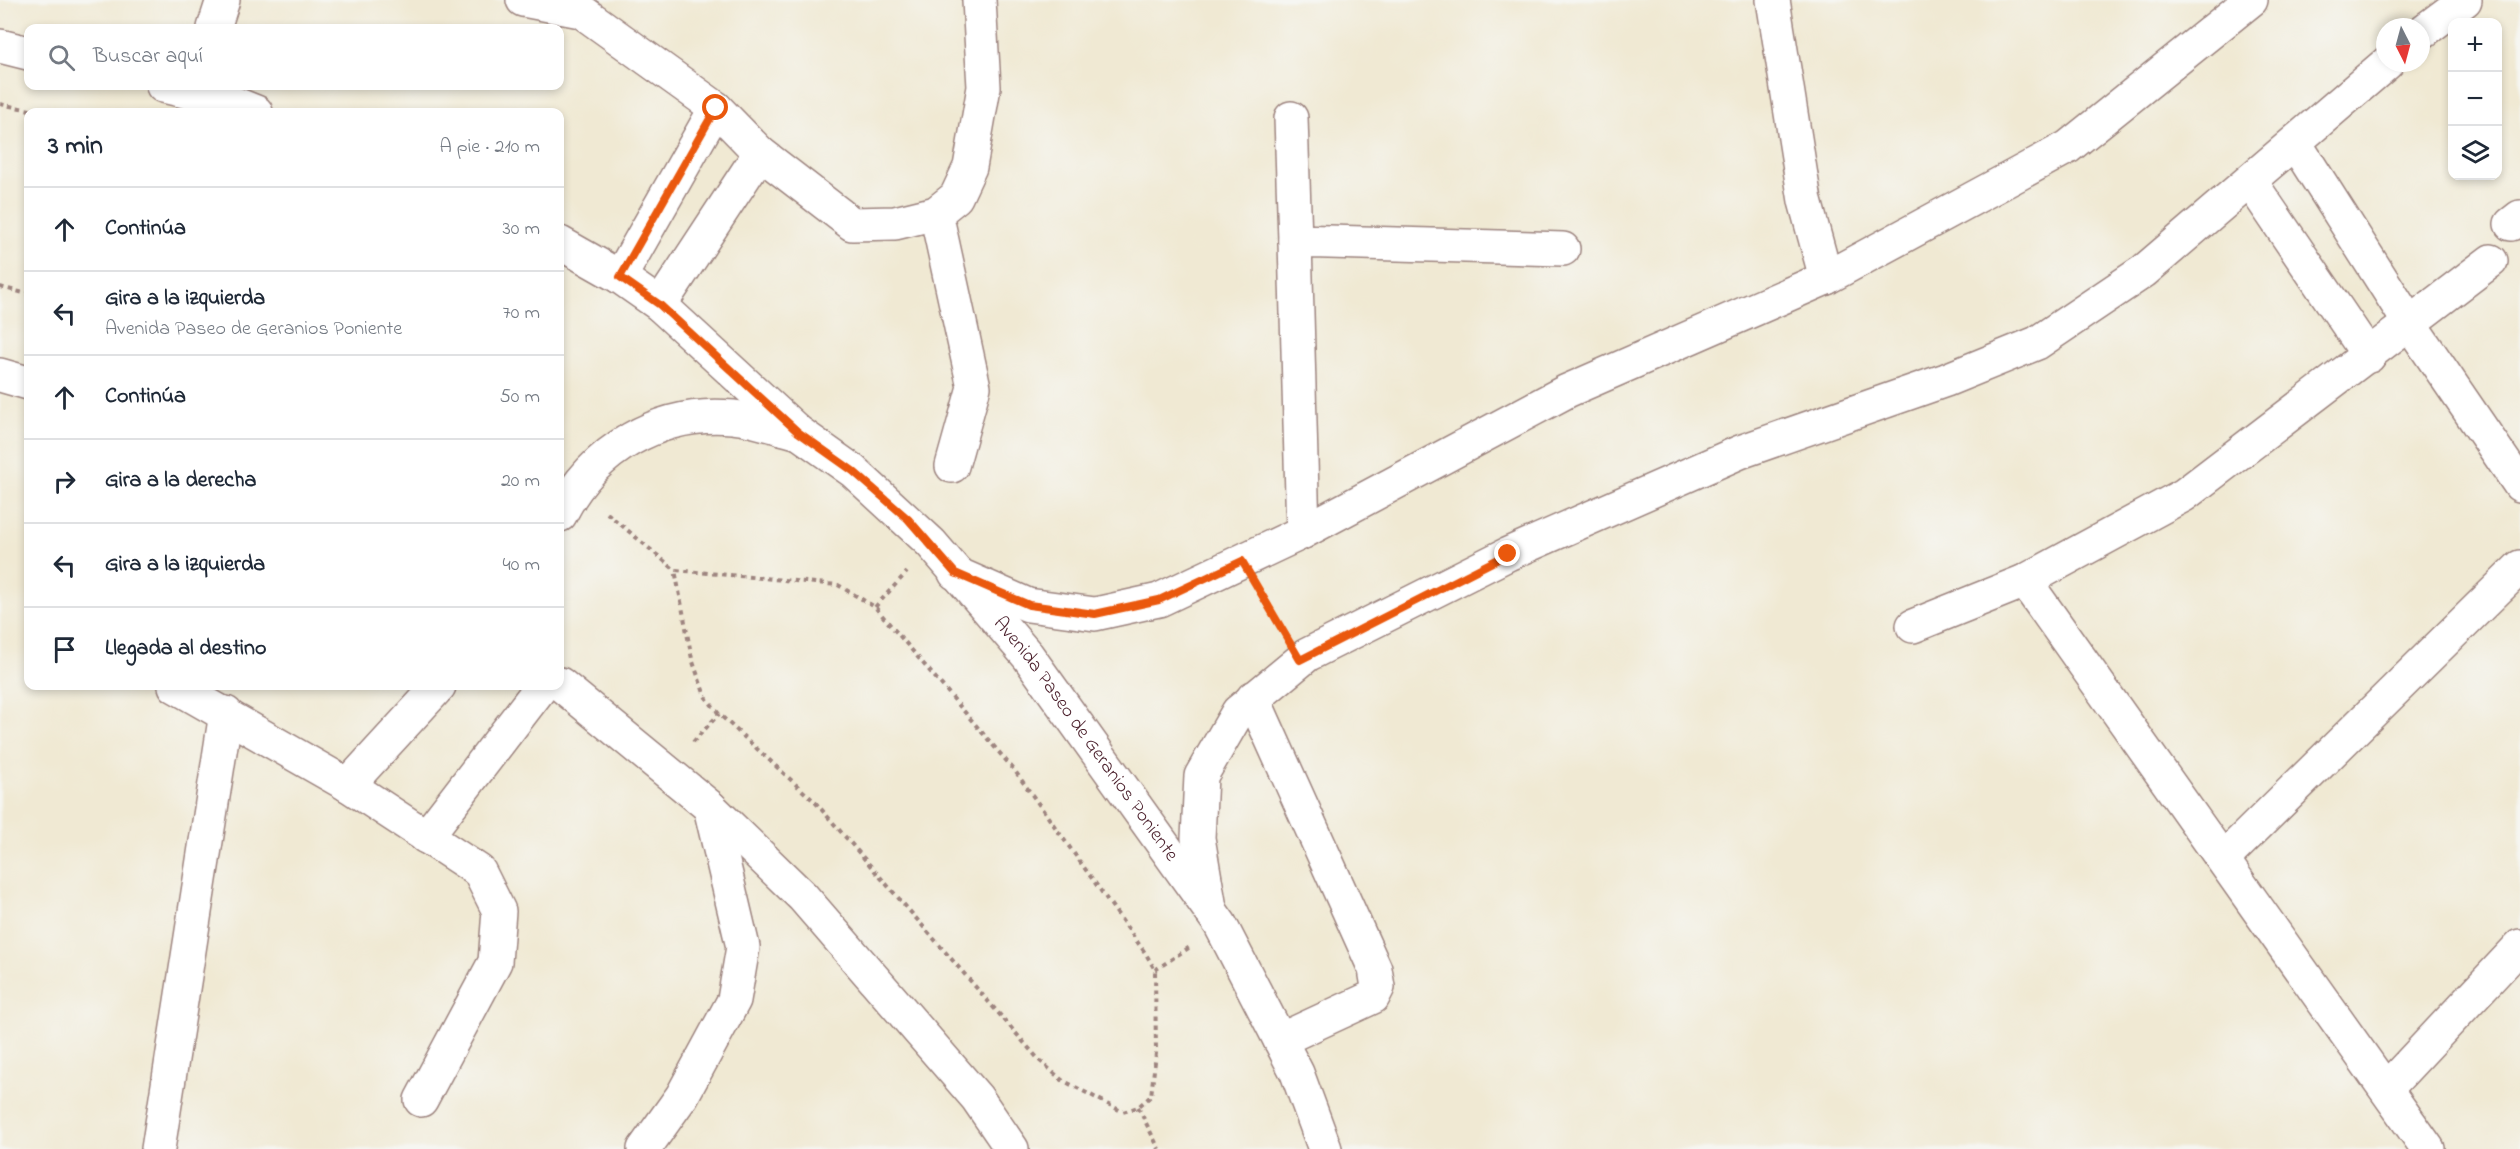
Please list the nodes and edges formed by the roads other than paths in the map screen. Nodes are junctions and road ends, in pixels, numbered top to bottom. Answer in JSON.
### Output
{"nodes":[{"id":1,"x":223,"y":0,"type":"edge"},
{"id":2,"x":523,"y":0,"type":"edge"},
{"id":3,"x":979,"y":0,"type":"edge"},
{"id":4,"x":1773,"y":0,"type":"edge"},
{"id":5,"x":2251,"y":0,"type":"edge"},
{"id":6,"x":2465,"y":0,"type":"edge"},
{"id":7,"x":579,"y":5,"type":"edge"},
{"id":8,"x":215,"y":24,"type":"edge"},
{"id":9,"x":2430,"y":26,"type":"edge"},
{"id":10,"x":0,"y":46,"type":"edge"},
{"id":11,"x":24,"y":52,"type":"edge"},
{"id":12,"x":2377,"y":72,"type":"edge"},
{"id":13,"x":180,"y":90,"type":"edge"},
{"id":14,"x":246,"y":108,"type":"edge"},
{"id":15,"x":716,"y":108,"type":"junction"},
{"id":16,"x":1291,"y":118,"type":"dead end"},
{"id":17,"x":2295,"y":143,"type":"junction"},
{"id":18,"x":760,"y":153,"type":"junction"},
{"id":19,"x":2250,"y":181,"type":"junction"},
{"id":20,"x":936,"y":213,"type":"junction"},
{"id":21,"x":1295,"y":241,"type":"junction"},
{"id":22,"x":564,"y":245,"type":"edge"},
{"id":23,"x":1563,"y":249,"type":"dead end"},
{"id":24,"x":2491,"y":261,"type":"dead end"},
{"id":25,"x":620,"y":277,"type":"junction"},
{"id":26,"x":1826,"y":278,"type":"junction"},
{"id":27,"x":660,"y":305,"type":"junction"},
{"id":28,"x":2410,"y":324,"type":"junction"},
{"id":29,"x":2369,"y":356,"type":"junction"},
{"id":30,"x":0,"y":375,"type":"edge"},
{"id":31,"x":24,"y":382,"type":"edge"},
{"id":32,"x":798,"y":432,"type":"junction"},
{"id":33,"x":951,"y":466,"type":"dead end"},
{"id":34,"x":2520,"y":485,"type":"edge"},
{"id":35,"x":564,"y":508,"type":"edge"},
{"id":36,"x":1303,"y":532,"type":"junction"},
{"id":37,"x":2520,"y":567,"type":"edge"},
{"id":38,"x":955,"y":573,"type":"junction"},
{"id":39,"x":2025,"y":581,"type":"junction"},
{"id":40,"x":1913,"y":626,"type":"dead end"},
{"id":41,"x":564,"y":688,"type":"edge"},
{"id":42,"x":183,"y":690,"type":"edge"},
{"id":43,"x":435,"y":690,"type":"edge"},
{"id":44,"x":550,"y":690,"type":"edge"},
{"id":45,"x":1254,"y":699,"type":"junction"},
{"id":46,"x":226,"y":713,"type":"junction"},
{"id":47,"x":348,"y":785,"type":"junction"},
{"id":48,"x":710,"y":807,"type":"junction"},
{"id":49,"x":426,"y":837,"type":"junction"},
{"id":50,"x":2223,"y":859,"type":"junction"},
{"id":51,"x":1210,"y":908,"type":"junction"},
{"id":52,"x":2520,"y":946,"type":"edge"},
{"id":53,"x":1280,"y":1040,"type":"junction"},
{"id":54,"x":2386,"y":1089,"type":"junction"},
{"id":55,"x":421,"y":1100,"type":"dead end"},
{"id":56,"x":158,"y":1149,"type":"edge"},
{"id":57,"x":644,"y":1149,"type":"edge"},
{"id":58,"x":1012,"y":1149,"type":"edge"},
{"id":59,"x":1325,"y":1149,"type":"edge"},
{"id":60,"x":2428,"y":1149,"type":"edge"}],
"edges":[{"from":1,"to":8,"type":"street"},
{"from":2,"to":7,"type":"street"},
{"from":3,"to":20,"type":"street"},
{"from":4,"to":26,"type":"street"},
{"from":5,"to":26,"type":"street"},
{"from":6,"to":9,"type":"street"},
{"from":7,"to":15,"type":"street"},
{"from":10,"to":11,"type":"street"},
{"from":12,"to":17,"type":"street"},
{"from":13,"to":14,"type":"street"},
{"from":15,"to":18,"type":"street"},
{"from":15,"to":25,"type":"street"},
{"from":16,"to":21,"type":"street"},
{"from":17,"to":19,"type":"street"},
{"from":17,"to":28,"type":"street"},
{"from":18,"to":20,"type":"street"},
{"from":18,"to":27,"type":"street"},
{"from":19,"to":29,"type":"street"},
{"from":19,"to":45,"type":"street"},
{"from":20,"to":33,"type":"street"},
{"from":21,"to":23,"type":"street"},
{"from":21,"to":36,"type":"street"},
{"from":22,"to":25,"type":"street","name":"Avenida Paseo de Geranios Poniente"},
{"from":24,"to":28,"type":"street"},
{"from":25,"to":27,"type":"street","name":"Avenida Paseo de Geranios Poniente"},
{"from":26,"to":36,"type":"street"},
{"from":27,"to":32,"type":"street","name":"Avenida Paseo de Geranios Poniente"},
{"from":28,"to":29,"type":"street"},
{"from":28,"to":34,"type":"street"},
{"from":29,"to":39,"type":"street"},
{"from":30,"to":31,"type":"street"},
{"from":32,"to":35,"type":"street"},
{"from":32,"to":38,"type":"street","name":"Avenida Paseo de Geranios Poniente"},
{"from":36,"to":38,"type":"street"},
{"from":37,"to":50,"type":"street"},
{"from":38,"to":51,"type":"street","name":"Avenida Paseo de Geranios Poniente"},
{"from":39,"to":40,"type":"street"},
{"from":39,"to":50,"type":"street"},
{"from":41,"to":48,"type":"street"},
{"from":42,"to":46,"type":"street"},
{"from":43,"to":47,"type":"street"},
{"from":44,"to":49,"type":"street"},
{"from":45,"to":51,"type":"street"},
{"from":45,"to":53,"type":"street"},
{"from":46,"to":47,"type":"street"},
{"from":46,"to":56,"type":"street"},
{"from":47,"to":49,"type":"street"},
{"from":48,"to":57,"type":"street"},
{"from":48,"to":58,"type":"street"},
{"from":49,"to":55,"type":"street"},
{"from":50,"to":54,"type":"street"},
{"from":51,"to":53,"type":"street","name":"Avenida Paseo de Geranios Poniente"},
{"from":52,"to":54,"type":"street"},
{"from":53,"to":59,"type":"street","name":"Avenida Paseo de Geranios Poniente"},
{"from":54,"to":60,"type":"street"}]}
